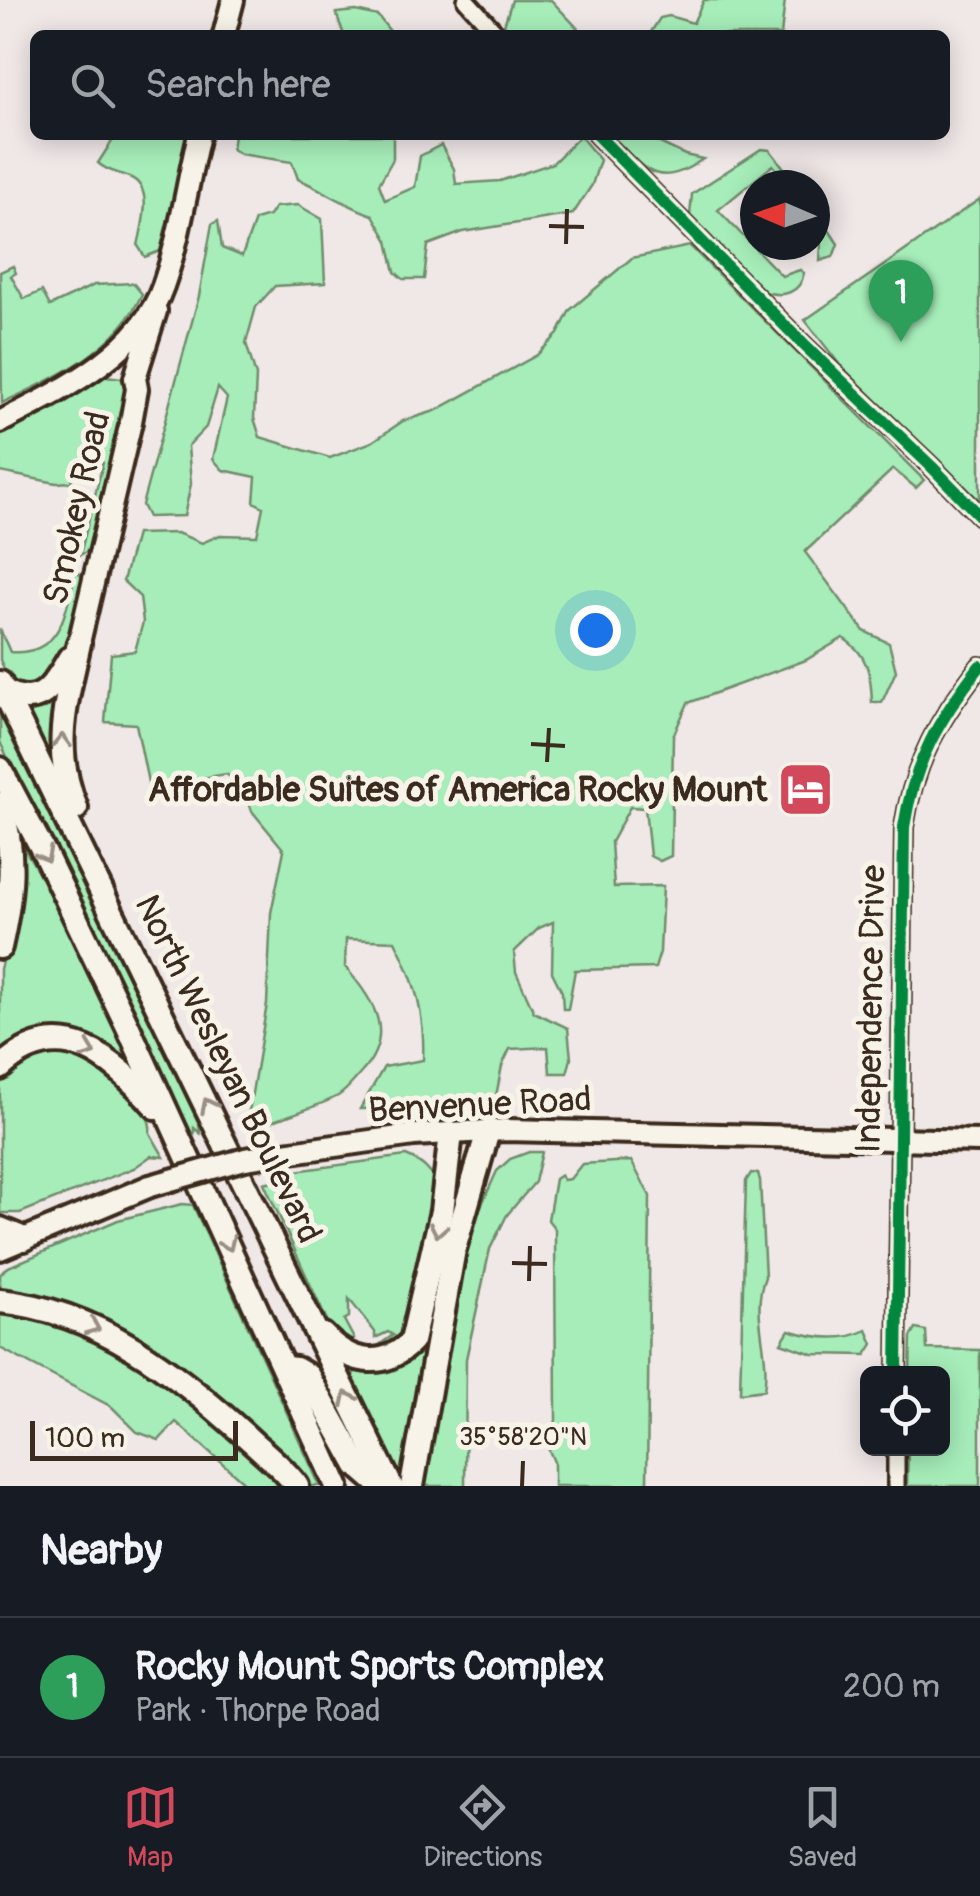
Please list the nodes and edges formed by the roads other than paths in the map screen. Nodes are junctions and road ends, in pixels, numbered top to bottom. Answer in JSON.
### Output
{"nodes":[{"id":1,"x":233,"y":0,"type":"edge"},
{"id":2,"x":466,"y":0,"type":"edge"},
{"id":3,"x":225,"y":30,"type":"edge"},
{"id":4,"x":493,"y":30,"type":"edge"},
{"id":5,"x":198,"y":140,"type":"edge"},
{"id":6,"x":602,"y":140,"type":"edge"},
{"id":7,"x":162,"y":289,"type":"junction"},
{"id":8,"x":0,"y":422,"type":"edge"},
{"id":9,"x":980,"y":516,"type":"edge"},
{"id":10,"x":78,"y":643,"type":"junction"},
{"id":11,"x":980,"y":666,"type":"edge"},
{"id":12,"x":2,"y":687,"type":"edge"},
{"id":13,"x":0,"y":768,"type":"edge"},
{"id":14,"x":0,"y":804,"type":"edge"},
{"id":15,"x":122,"y":933,"type":"junction"},
{"id":16,"x":0,"y":947,"type":"edge"},
{"id":17,"x":0,"y":1068,"type":"edge"},
{"id":18,"x":171,"y":1123,"type":"junction"},
{"id":19,"x":488,"y":1131,"type":"junction"},
{"id":20,"x":451,"y":1133,"type":"junction"},
{"id":21,"x":900,"y":1139,"type":"junction"},
{"id":22,"x":980,"y":1141,"type":"edge"},
{"id":23,"x":0,"y":1229,"type":"edge"},
{"id":24,"x":24,"y":1239,"type":"junction"},
{"id":25,"x":0,"y":1249,"type":"edge"},
{"id":26,"x":295,"y":1287,"type":"junction"},
{"id":27,"x":0,"y":1301,"type":"edge"},
{"id":28,"x":897,"y":1366,"type":"edge"},
{"id":29,"x":285,"y":1368,"type":"junction"},
{"id":30,"x":896,"y":1456,"type":"edge"},
{"id":31,"x":297,"y":1486,"type":"edge"},
{"id":32,"x":337,"y":1486,"type":"edge"},
{"id":33,"x":381,"y":1486,"type":"edge"},
{"id":34,"x":390,"y":1486,"type":"edge"},
{"id":35,"x":412,"y":1486,"type":"edge"},
{"id":36,"x":896,"y":1486,"type":"edge"}],
"edges":[{"from":1,"to":3,"type":"main road"},
{"from":2,"to":4,"type":"street"},
{"from":5,"to":7,"type":"main road","name":"Smokey Road"},
{"from":6,"to":9,"type":"street"},
{"from":7,"to":8,"type":"main road"},
{"from":7,"to":10,"type":"main road","name":"Smokey Road"},
{"from":10,"to":12,"type":"highway"},
{"from":15,"to":10,"type":"highway","one_way":true},
{"from":11,"to":21,"type":"street","name":"Independence Drive"},
{"from":12,"to":15,"type":"highway","name":"North Wesleyan Boulevard"},
{"from":13,"to":18,"type":"highway","name":"North Wesleyan Boulevard","one_way":true},
{"from":14,"to":16,"type":"highway"},
{"from":26,"to":15,"type":"highway","name":"North Wesleyan Boulevard","one_way":true},
{"from":17,"to":18,"type":"highway","one_way":true},
{"from":18,"to":29,"type":"highway","name":"North Wesleyan Boulevard","one_way":true},
{"from":19,"to":20,"type":"main road","name":"Benvenue Road"},
{"from":19,"to":21,"type":"main road","name":"Benvenue Road"},
{"from":19,"to":35,"type":"highway"},
{"from":20,"to":24,"type":"main road","name":"Benvenue Road","bridge":true},
{"from":20,"to":26,"type":"highway","one_way":true},
{"from":21,"to":22,"type":"main road","name":"Benvenue Road"},
{"from":21,"to":28,"type":"street","name":"Independence Drive"},
{"from":23,"to":24,"type":"highway"},
{"from":24,"to":25,"type":"main road","name":"Benvenue Road"},
{"from":34,"to":26,"type":"highway","name":"North Wesleyan Boulevard","one_way":true},
{"from":27,"to":31,"type":"highway","one_way":true},
{"from":29,"to":32,"type":"highway","name":"North Wesleyan Boulevard"},
{"from":29,"to":33,"type":"highway"},
{"from":30,"to":36,"type":"street"}]}
